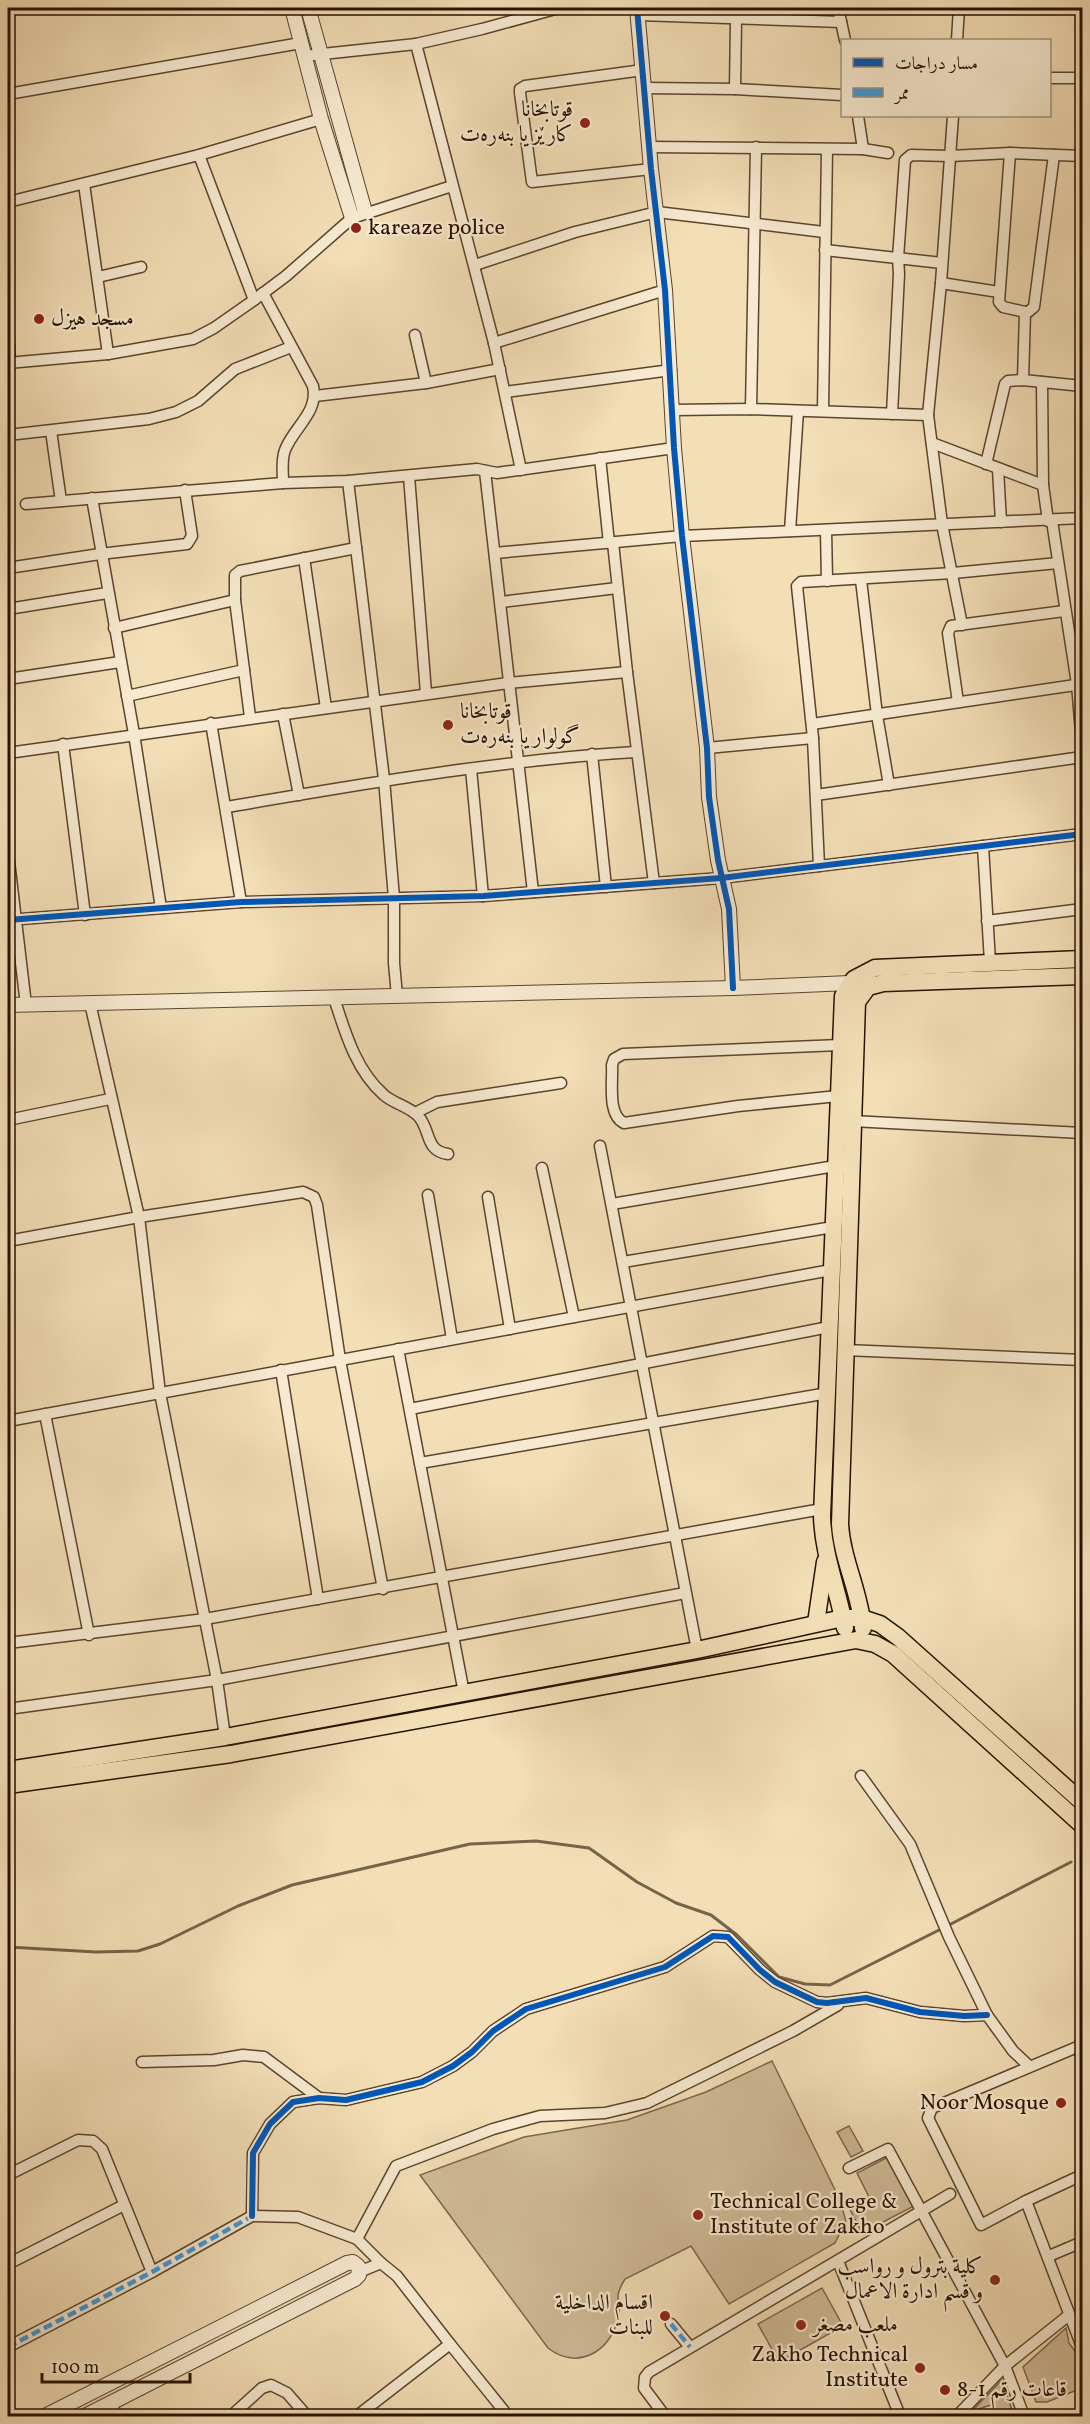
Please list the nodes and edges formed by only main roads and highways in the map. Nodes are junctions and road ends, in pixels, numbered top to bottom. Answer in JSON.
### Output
{"nodes":[{"id":1,"x":1083,"y":959,"type":"edge"},
{"id":2,"x":1083,"y":976,"type":"edge"},
{"id":3,"x":857,"y":987,"type":"junction"},
{"id":4,"x":845,"y":1556,"type":"junction"},
{"id":5,"x":826,"y":1557,"type":"junction"},
{"id":6,"x":843,"y":1618,"type":"junction"},
{"id":7,"x":862,"y":1618,"type":"junction"},
{"id":8,"x":816,"y":1623,"type":"junction"},
{"id":9,"x":856,"y":1641,"type":"junction"},
{"id":10,"x":8,"y":1770,"type":"edge"},
{"id":11,"x":8,"y":1785,"type":"edge"},
{"id":12,"x":1083,"y":1802,"type":"edge"},
{"id":13,"x":1083,"y":1825,"type":"edge"}],
"edges":[{"from":1,"to":3,"type":"main road"},
{"from":2,"to":3,"type":"main road"},
{"from":3,"to":4,"type":"main road"},
{"from":3,"to":5,"type":"main road"},
{"from":4,"to":5,"type":"main road"},
{"from":4,"to":7,"type":"main road"},
{"from":5,"to":6,"type":"main road"},
{"from":5,"to":8,"type":"main road"},
{"from":6,"to":7,"type":"main road"},
{"from":6,"to":8,"type":"main road"},
{"from":6,"to":9,"type":"main road"},
{"from":7,"to":9,"type":"main road"},
{"from":7,"to":12,"type":"main road"},
{"from":8,"to":10,"type":"main road"},
{"from":9,"to":11,"type":"main road"},
{"from":9,"to":13,"type":"main road"}]}
